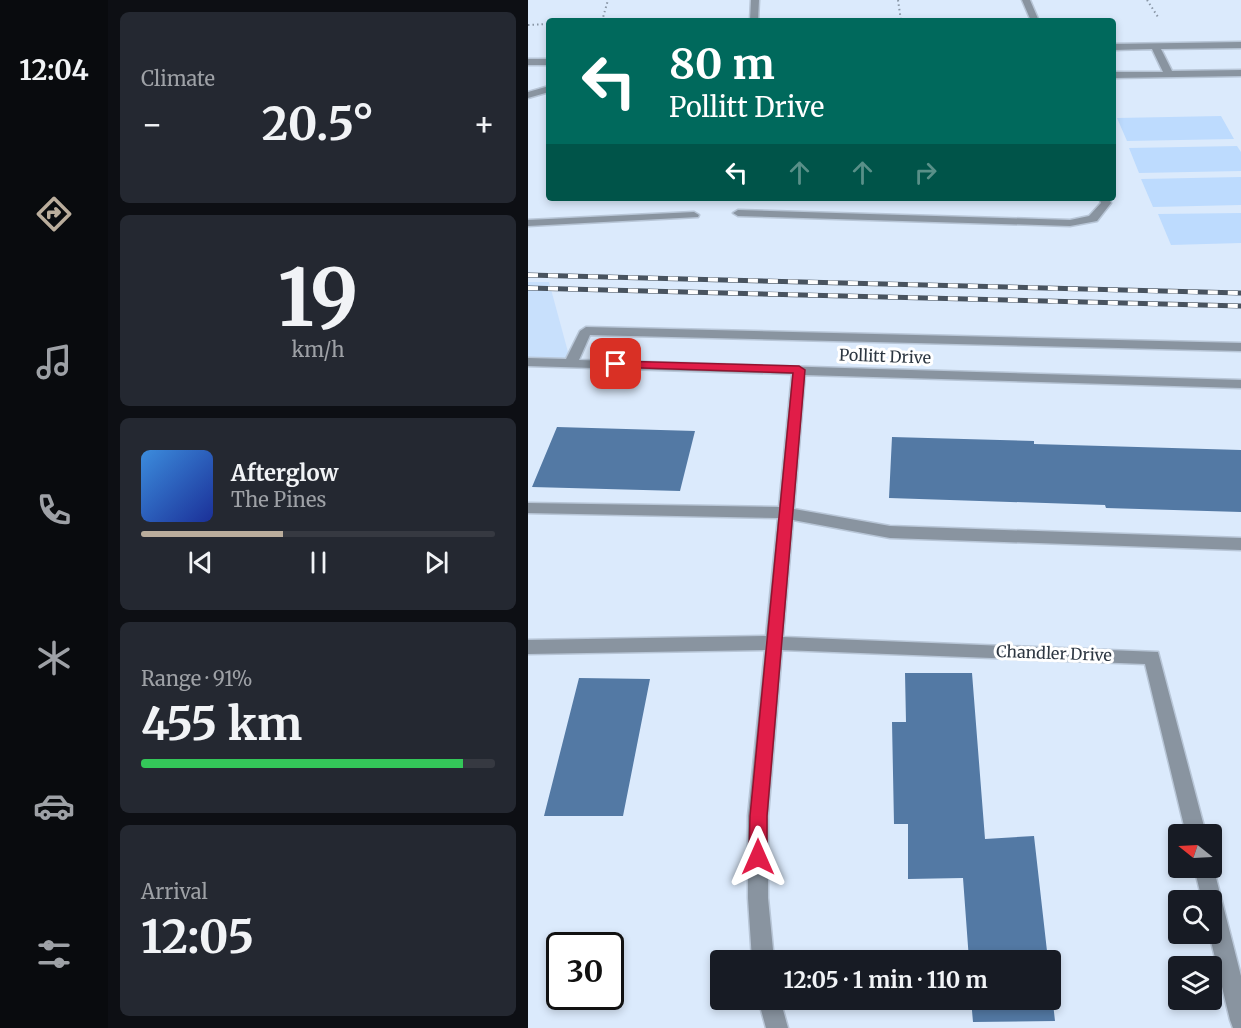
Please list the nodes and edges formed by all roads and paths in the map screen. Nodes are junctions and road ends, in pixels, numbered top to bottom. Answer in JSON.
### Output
{"nodes":[{"id":1,"x":608,"y":0,"type":"edge"},
{"id":2,"x":755,"y":0,"type":"edge"},
{"id":3,"x":898,"y":0,"type":"edge"},
{"id":4,"x":1026,"y":0,"type":"edge"},
{"id":5,"x":603,"y":18,"type":"edge"},
{"id":6,"x":754,"y":18,"type":"edge"},
{"id":7,"x":901,"y":18,"type":"edge"},
{"id":8,"x":1034,"y":18,"type":"edge"},
{"id":9,"x":546,"y":24,"type":"edge"},
{"id":10,"x":528,"y":25,"type":"edge"},
{"id":11,"x":1241,"y":45,"type":"edge"},
{"id":12,"x":1155,"y":46,"type":"junction"},
{"id":13,"x":1116,"y":47,"type":"edge"},
{"id":14,"x":1241,"y":73,"type":"edge"},
{"id":15,"x":1169,"y":74,"type":"junction"},
{"id":16,"x":1116,"y":75,"type":"edge"},
{"id":17,"x":546,"y":90,"type":"edge"},
{"id":18,"x":546,"y":94,"type":"edge"},
{"id":19,"x":528,"y":95,"type":"edge"},
{"id":20,"x":1105,"y":201,"type":"edge"},
{"id":21,"x":738,"y":213,"type":"dead end"},
{"id":22,"x":694,"y":215,"type":"dead end"},
{"id":23,"x":528,"y":223,"type":"edge"},
{"id":24,"x":1241,"y":348,"type":"edge"},
{"id":25,"x":528,"y":362,"type":"edge"},
{"id":26,"x":571,"y":363,"type":"junction"},
{"id":27,"x":799,"y":370,"type":"junction"},
{"id":28,"x":1241,"y":384,"type":"edge"},
{"id":29,"x":528,"y":508,"type":"edge"},
{"id":30,"x":786,"y":513,"type":"junction"},
{"id":31,"x":1241,"y":544,"type":"edge"},
{"id":32,"x":774,"y":643,"type":"junction"},
{"id":33,"x":528,"y":647,"type":"edge"},
{"id":34,"x":1194,"y":824,"type":"edge"},
{"id":35,"x":1222,"y":942,"type":"edge"},
{"id":36,"x":763,"y":950,"type":"edge"},
{"id":37,"x":772,"y":1010,"type":"edge"},
{"id":38,"x":1241,"y":1020,"type":"edge"},
{"id":39,"x":777,"y":1028,"type":"edge"}],
"edges":[{"from":1,"to":5,"type":"path"},
{"from":2,"to":6,"type":"street"},
{"from":3,"to":7,"type":"path"},
{"from":4,"to":8,"type":"street"},
{"from":9,"to":10,"type":"path"},
{"from":11,"to":12,"type":"street"},
{"from":12,"to":13,"type":"street"},
{"from":12,"to":15,"type":"street"},
{"from":14,"to":15,"type":"street"},
{"from":15,"to":16,"type":"street"},
{"from":17,"to":19,"type":"street"},
{"from":18,"to":19,"type":"street"},
{"from":20,"to":21,"type":"street"},
{"from":22,"to":23,"type":"street"},
{"from":24,"to":26,"type":"street"},
{"from":25,"to":26,"type":"street","name":"Pollitt Drive"},
{"from":26,"to":27,"type":"street","name":"Pollitt Drive"},
{"from":27,"to":28,"type":"street","name":"Pollitt Drive"},
{"from":27,"to":30,"type":"street"},
{"from":29,"to":30,"type":"street"},
{"from":30,"to":31,"type":"street"},
{"from":30,"to":32,"type":"street"},
{"from":32,"to":33,"type":"street"},
{"from":32,"to":34,"type":"street","name":"Chandler Drive"},
{"from":32,"to":36,"type":"street"},
{"from":35,"to":38,"type":"street"},
{"from":37,"to":39,"type":"street"}]}
